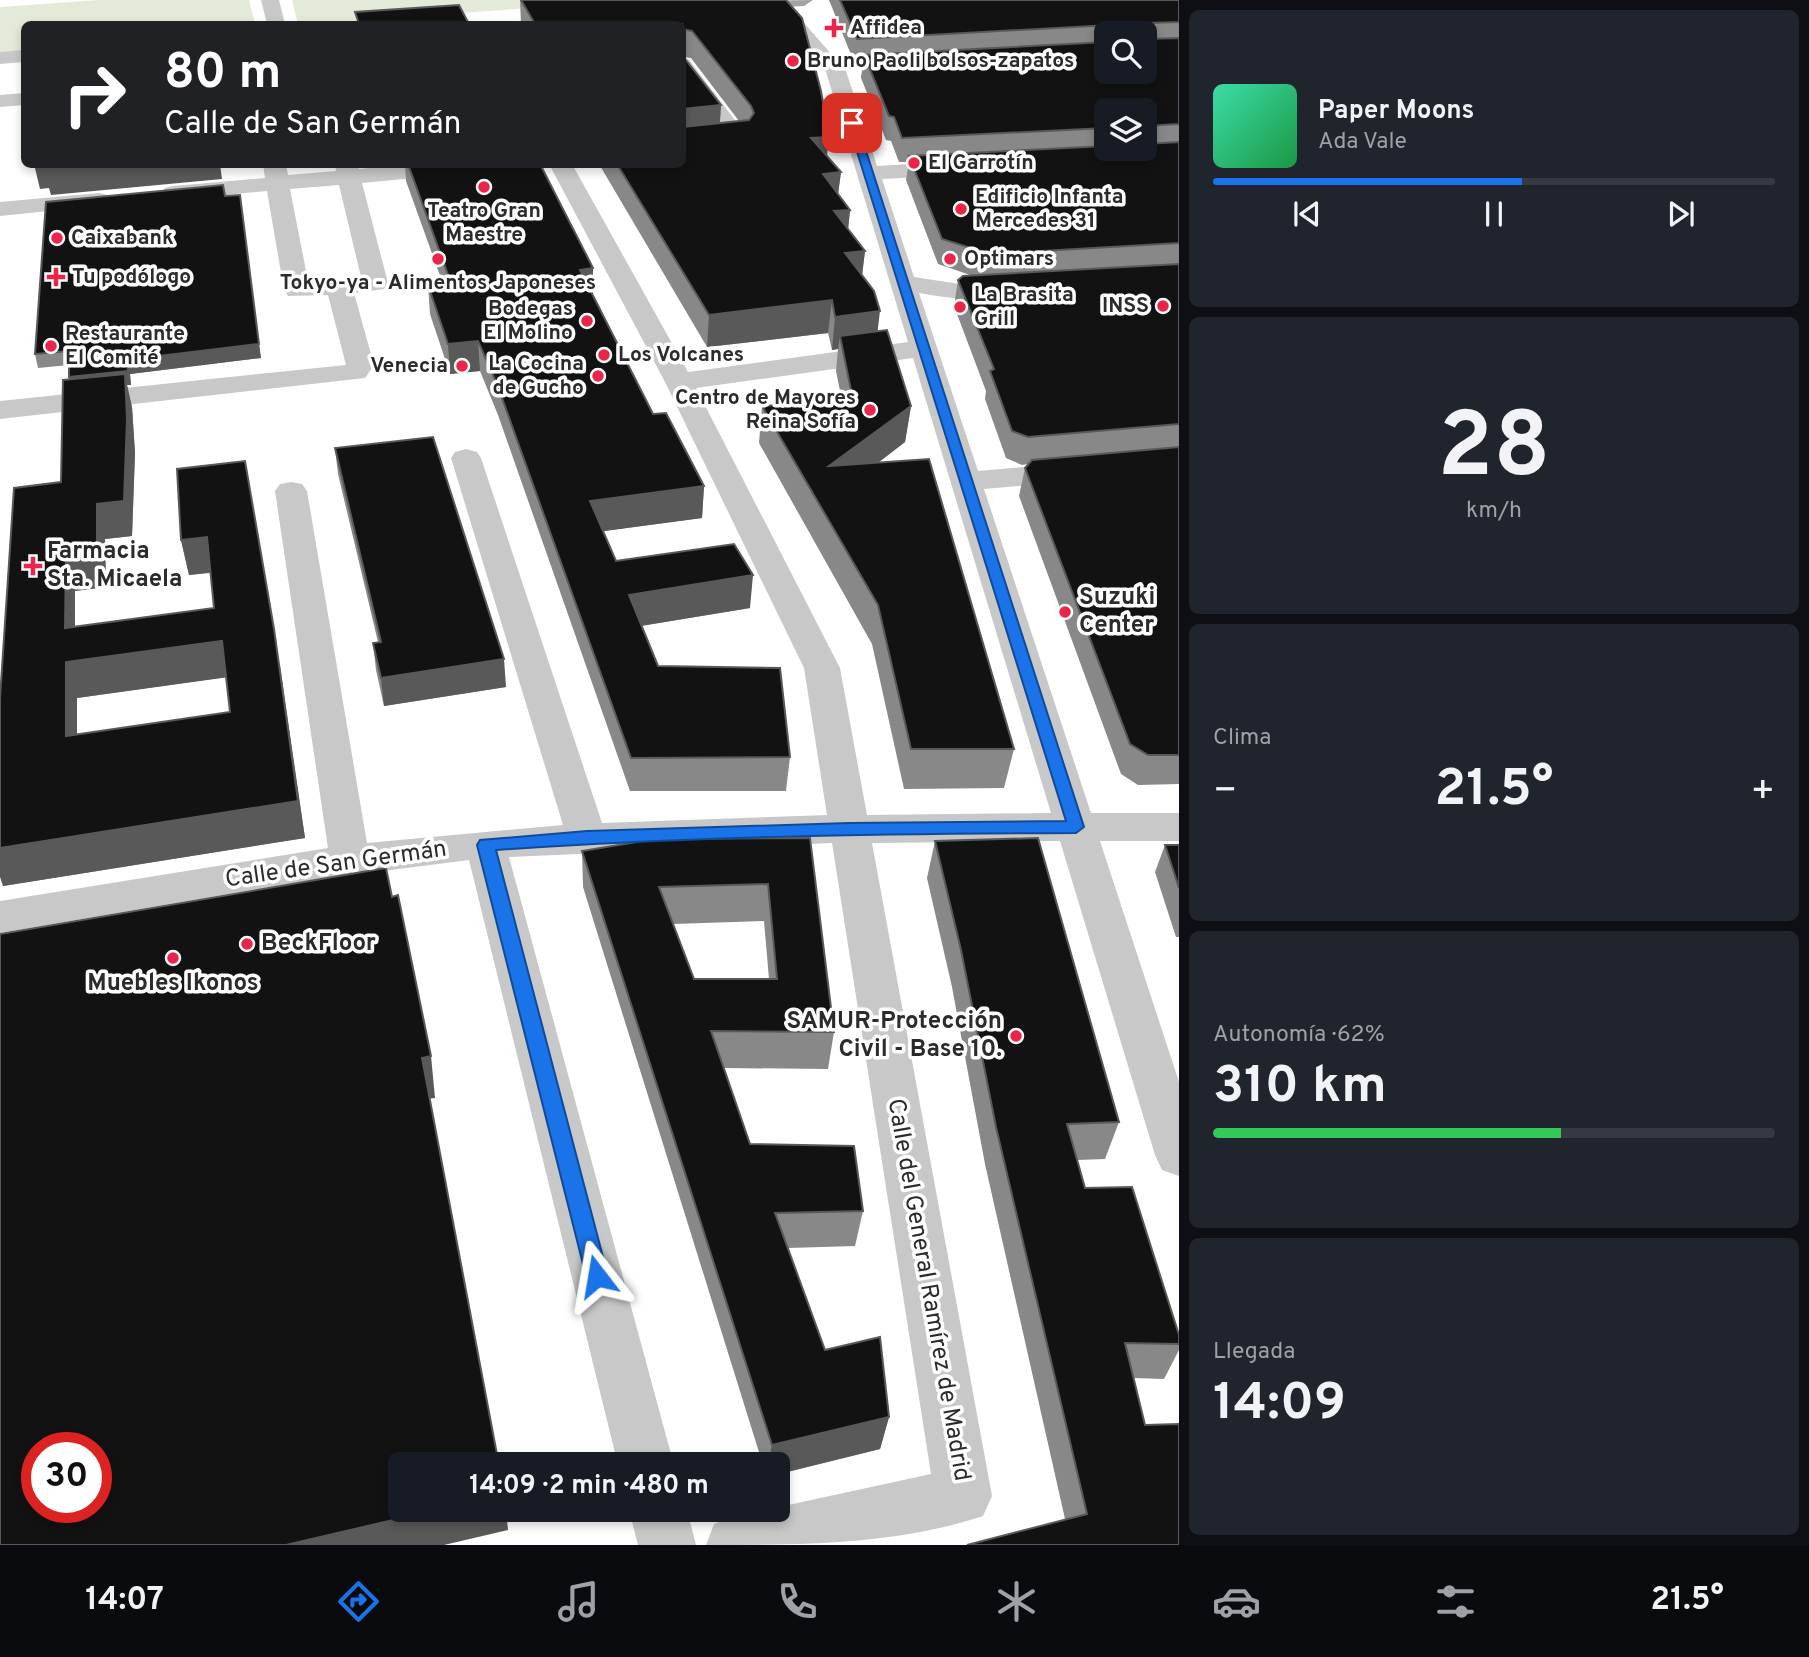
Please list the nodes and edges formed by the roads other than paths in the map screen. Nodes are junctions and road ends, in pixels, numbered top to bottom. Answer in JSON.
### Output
{"nodes":[{"id":1,"x":270,"y":0,"type":"edge"},
{"id":2,"x":775,"y":0,"type":"edge"},
{"id":3,"x":804,"y":0,"type":"edge"},
{"id":4,"x":645,"y":11,"type":"edge"},
{"id":5,"x":275,"y":21,"type":"edge"},
{"id":6,"x":21,"y":56,"type":"edge"},
{"id":7,"x":0,"y":58,"type":"edge"},
{"id":8,"x":686,"y":69,"type":"edge"},
{"id":9,"x":21,"y":99,"type":"edge"},
{"id":10,"x":0,"y":101,"type":"edge"},
{"id":11,"x":717,"y":144,"type":"edge"},
{"id":12,"x":978,"y":167,"type":"edge"},
{"id":13,"x":408,"y":168,"type":"edge"},
{"id":14,"x":563,"y":168,"type":"edge"},
{"id":15,"x":348,"y":171,"type":"edge"},
{"id":16,"x":869,"y":173,"type":"junction"},
{"id":17,"x":275,"y":174,"type":"edge"},
{"id":18,"x":149,"y":195,"type":"edge"},
{"id":19,"x":122,"y":198,"type":"edge"},
{"id":20,"x":0,"y":209,"type":"edge"},
{"id":21,"x":0,"y":236,"type":"edge"},
{"id":22,"x":904,"y":283,"type":"junction"},
{"id":23,"x":339,"y":286,"type":"junction"},
{"id":24,"x":1028,"y":288,"type":"edge"},
{"id":25,"x":924,"y":348,"type":"junction"},
{"id":26,"x":679,"y":383,"type":"junction"},
{"id":27,"x":0,"y":410,"type":"edge"},
{"id":28,"x":467,"y":458,"type":"dead end"},
{"id":29,"x":1179,"y":463,"type":"edge"},
{"id":30,"x":965,"y":481,"type":"junction"},
{"id":31,"x":291,"y":491,"type":"dead end"},
{"id":32,"x":1076,"y":827,"type":"junction"},
{"id":33,"x":1179,"y":827,"type":"edge"},
{"id":34,"x":849,"y":829,"type":"junction"},
{"id":35,"x":587,"y":837,"type":"junction"},
{"id":36,"x":486,"y":845,"type":"junction"},
{"id":37,"x":350,"y":860,"type":"junction"},
{"id":38,"x":0,"y":917,"type":"edge"},
{"id":39,"x":1179,"y":1155,"type":"edge"},
{"id":40,"x":643,"y":1452,"type":"edge"},
{"id":41,"x":661,"y":1522,"type":"edge"},
{"id":42,"x":667,"y":1545,"type":"edge"},
{"id":43,"x":735,"y":1545,"type":"edge"}],
"edges":[{"from":1,"to":5,"type":"street"},
{"from":2,"to":3,"type":"main road"},
{"from":2,"to":4,"type":"main road"},
{"from":2,"to":16,"type":"street"},
{"from":6,"to":7,"type":"street"},
{"from":8,"to":11,"type":"street"},
{"from":9,"to":10,"type":"street"},
{"from":12,"to":16,"type":"street"},
{"from":13,"to":15,"type":"street"},
{"from":14,"to":26,"type":"street","name":"Calle del General Ramírez de Madrid"},
{"from":15,"to":17,"type":"street"},
{"from":15,"to":23,"type":"street"},
{"from":16,"to":22,"type":"street"},
{"from":17,"to":18,"type":"street"},
{"from":17,"to":23,"type":"street"},
{"from":19,"to":20,"type":"street"},
{"from":20,"to":21,"type":"street"},
{"from":22,"to":24,"type":"street"},
{"from":22,"to":25,"type":"street"},
{"from":23,"to":27,"type":"street"},
{"from":25,"to":26,"type":"street"},
{"from":25,"to":30,"type":"street"},
{"from":26,"to":34,"type":"street","name":"Calle del General Ramírez de Madrid"},
{"from":28,"to":35,"type":"street"},
{"from":29,"to":30,"type":"street"},
{"from":30,"to":32,"type":"street"},
{"from":31,"to":37,"type":"street"},
{"from":32,"to":33,"type":"street","name":"Calle de San Germán"},
{"from":32,"to":34,"type":"street","name":"Calle de San Germán"},
{"from":32,"to":39,"type":"street"},
{"from":34,"to":35,"type":"street","name":"Calle de San Germán"},
{"from":34,"to":43,"type":"street","name":"Calle del General Ramírez de Madrid"},
{"from":35,"to":36,"type":"street","name":"Calle de San Germán"},
{"from":36,"to":37,"type":"street","name":"Calle de San Germán"},
{"from":36,"to":40,"type":"street"},
{"from":37,"to":38,"type":"street","name":"Calle de San Germán"},
{"from":41,"to":42,"type":"street"}]}
